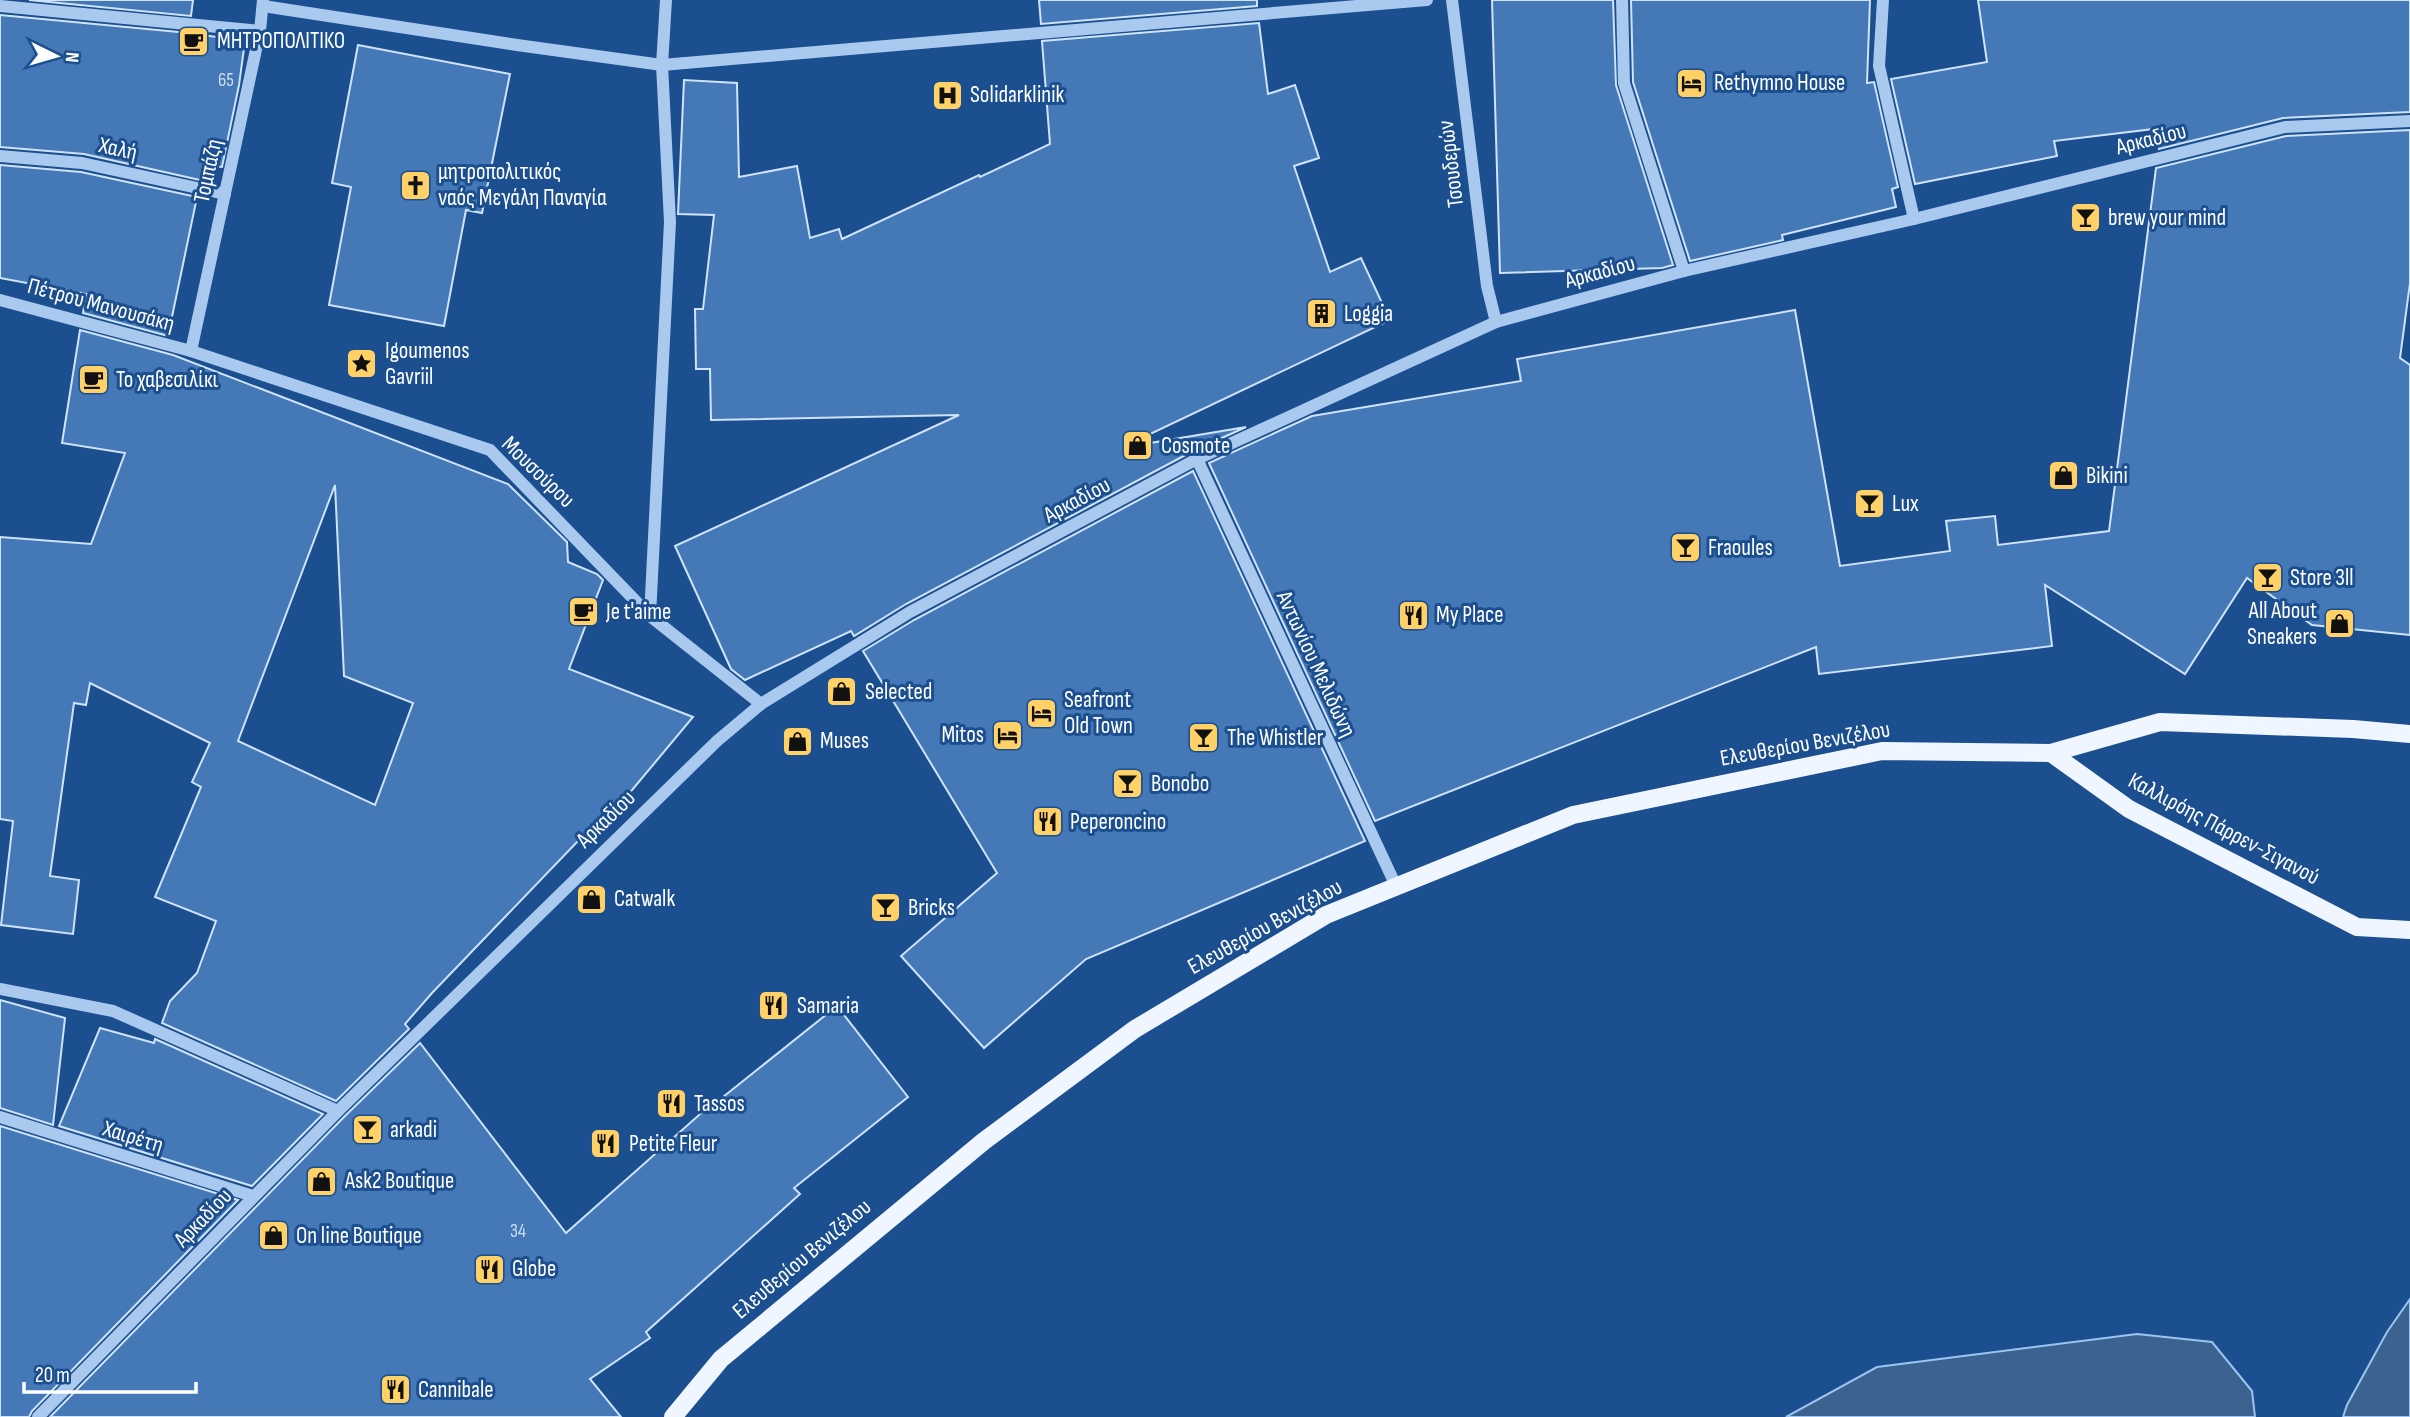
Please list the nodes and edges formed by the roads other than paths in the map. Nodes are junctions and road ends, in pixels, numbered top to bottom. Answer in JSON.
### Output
{"nodes":[{"id":1,"x":666,"y":0,"type":"edge"},
{"id":2,"x":1427,"y":0,"type":"edge"},
{"id":3,"x":1452,"y":0,"type":"edge"},
{"id":4,"x":1622,"y":0,"type":"edge"},
{"id":5,"x":1883,"y":0,"type":"edge"},
{"id":6,"x":263,"y":3,"type":"edge"},
{"id":7,"x":0,"y":6,"type":"edge"},
{"id":8,"x":260,"y":31,"type":"junction"},
{"id":9,"x":662,"y":65,"type":"junction"},
{"id":10,"x":2410,"y":121,"type":"edge"},
{"id":11,"x":0,"y":156,"type":"edge"},
{"id":12,"x":225,"y":194,"type":"junction"},
{"id":13,"x":1914,"y":219,"type":"junction"},
{"id":14,"x":1684,"y":271,"type":"junction"},
{"id":15,"x":0,"y":300,"type":"edge"},
{"id":16,"x":1496,"y":322,"type":"junction"},
{"id":17,"x":191,"y":351,"type":"junction"},
{"id":18,"x":1197,"y":459,"type":"junction"},
{"id":19,"x":650,"y":616,"type":"junction"},
{"id":20,"x":761,"y":704,"type":"junction"},
{"id":21,"x":2410,"y":734,"type":"edge"},
{"id":22,"x":2051,"y":753,"type":"junction"},
{"id":23,"x":1396,"y":886,"type":"junction"},
{"id":24,"x":2410,"y":930,"type":"edge"},
{"id":25,"x":0,"y":989,"type":"edge"},
{"id":26,"x":338,"y":1111,"type":"junction"},
{"id":27,"x":0,"y":1117,"type":"edge"},
{"id":28,"x":253,"y":1196,"type":"junction"},
{"id":29,"x":38,"y":1417,"type":"edge"},
{"id":30,"x":673,"y":1417,"type":"edge"}],
"edges":[{"from":1,"to":9,"type":"street"},
{"from":2,"to":9,"type":"street"},
{"from":3,"to":16,"type":"street","name":"Τσουδερών"},
{"from":4,"to":14,"type":"street"},
{"from":5,"to":13,"type":"street"},
{"from":6,"to":8,"type":"street","name":"Τομπάζη"},
{"from":6,"to":9,"type":"street"},
{"from":7,"to":8,"type":"street"},
{"from":8,"to":12,"type":"street","name":"Τομπάζη"},
{"from":9,"to":19,"type":"street"},
{"from":10,"to":13,"type":"street","name":"Αρκαδίου"},
{"from":11,"to":12,"type":"street","name":"Χαλή"},
{"from":12,"to":17,"type":"street","name":"Τομπάζη"},
{"from":13,"to":14,"type":"street","name":"Αρκαδίου"},
{"from":14,"to":16,"type":"street","name":"Αρκαδίου"},
{"from":15,"to":17,"type":"street","name":"Πέτρου Μανουσάκη"},
{"from":16,"to":18,"type":"street","name":"Αρκαδίου"},
{"from":17,"to":19,"type":"street","name":"Μουσούρου"},
{"from":18,"to":20,"type":"street","name":"Αρκαδίου"},
{"from":18,"to":23,"type":"street","name":"Αντωνίου Μελιδώνη"},
{"from":19,"to":20,"type":"street","name":"Μουσούρου"},
{"from":20,"to":26,"type":"street","name":"Αρκαδίου"},
{"from":21,"to":22,"type":"main road"},
{"from":22,"to":23,"type":"main road","name":"Ελευθερίου Βενιζέλου"},
{"from":22,"to":24,"type":"main road","name":"Καλλιρόης Πάρρεν-Σιγανού"},
{"from":23,"to":30,"type":"main road","name":"Ελευθερίου Βενιζέλου"},
{"from":25,"to":26,"type":"street"},
{"from":26,"to":28,"type":"street","name":"Αρκαδίου"},
{"from":27,"to":28,"type":"street","name":"Χαιρέτη"},
{"from":28,"to":29,"type":"street","name":"Αρκαδίου"}]}
